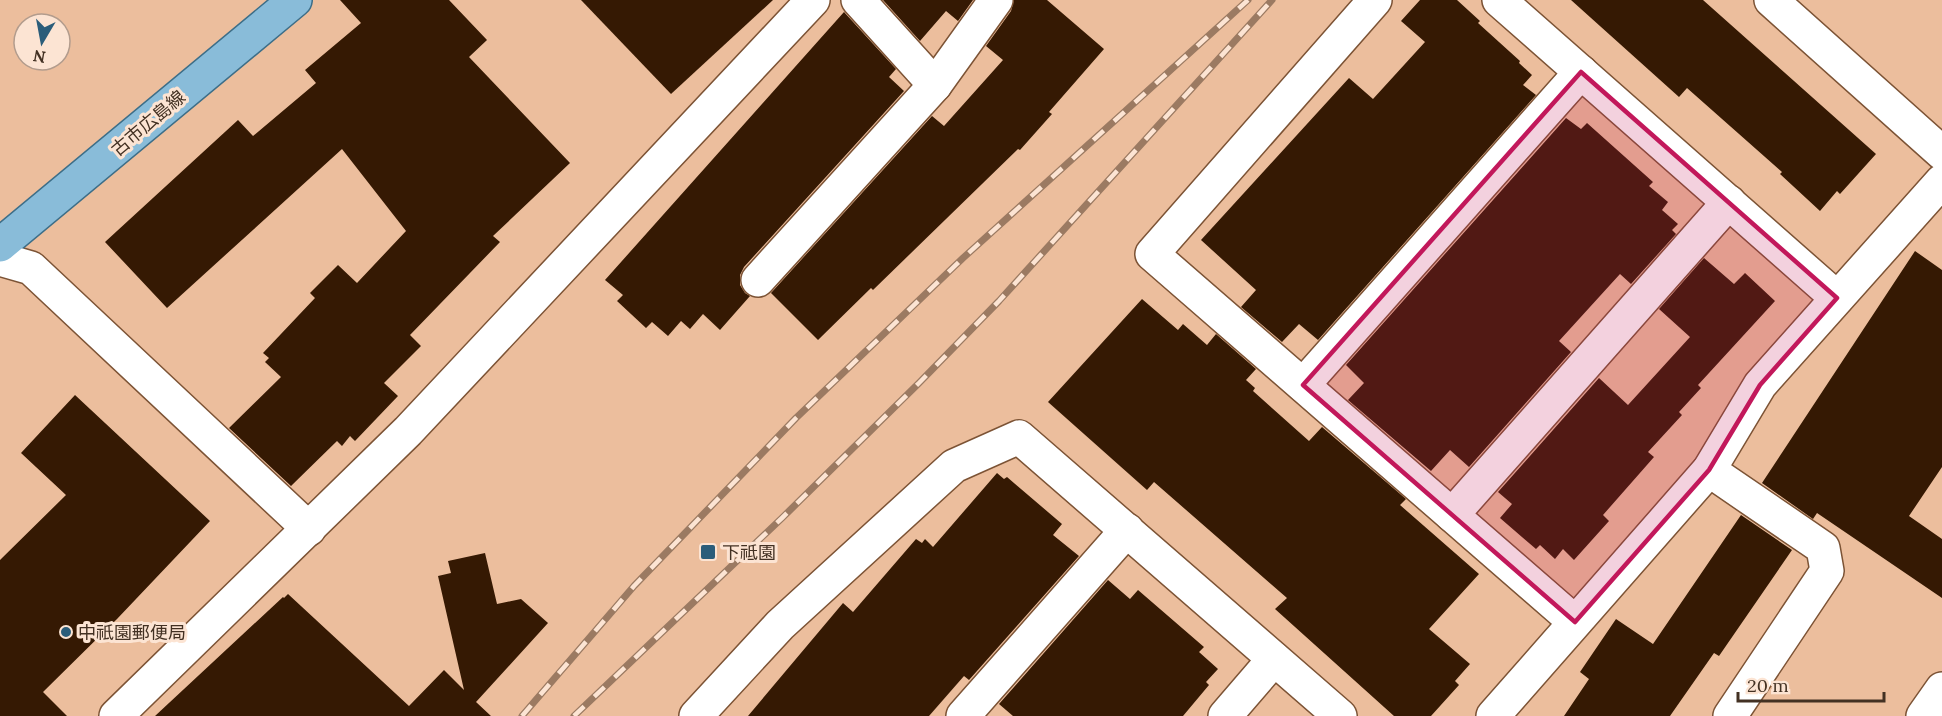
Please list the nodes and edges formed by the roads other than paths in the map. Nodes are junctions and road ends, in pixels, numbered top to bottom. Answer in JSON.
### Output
{"nodes":[{"id":1,"x":295,"y":0,"type":"edge"},
{"id":2,"x":813,"y":0,"type":"edge"},
{"id":3,"x":858,"y":0,"type":"edge"},
{"id":4,"x":996,"y":0,"type":"edge"},
{"id":5,"x":1375,"y":0,"type":"edge"},
{"id":6,"x":1499,"y":0,"type":"edge"},
{"id":7,"x":1771,"y":0,"type":"edge"},
{"id":8,"x":1581,"y":72,"type":"junction"},
{"id":9,"x":935,"y":85,"type":"junction"},
{"id":10,"x":1942,"y":153,"type":"edge"},
{"id":11,"x":1942,"y":181,"type":"edge"},
{"id":12,"x":1729,"y":202,"type":"junction"},
{"id":13,"x":0,"y":245,"type":"edge"},
{"id":14,"x":0,"y":259,"type":"edge"},
{"id":15,"x":758,"y":280,"type":"dead end"},
{"id":16,"x":1837,"y":298,"type":"junction"},
{"id":17,"x":1303,"y":385,"type":"junction"},
{"id":18,"x":1709,"y":470,"type":"junction"},
{"id":19,"x":1452,"y":515,"type":"junction"},
{"id":20,"x":309,"y":529,"type":"junction"},
{"id":21,"x":1127,"y":530,"type":"junction"},
{"id":22,"x":1575,"y":622,"type":"junction"},
{"id":23,"x":1274,"y":659,"type":"junction"},
{"id":24,"x":1942,"y":689,"type":"edge"},
{"id":25,"x":116,"y":716,"type":"edge"},
{"id":26,"x":696,"y":716,"type":"edge"},
{"id":27,"x":963,"y":716,"type":"edge"},
{"id":28,"x":1225,"y":716,"type":"edge"},
{"id":29,"x":1340,"y":716,"type":"edge"},
{"id":30,"x":1493,"y":716,"type":"edge"},
{"id":31,"x":1730,"y":716,"type":"edge"},
{"id":32,"x":1923,"y":716,"type":"edge"}],
"edges":[{"from":1,"to":13,"type":"main road","name":"古市広島線"},
{"from":2,"to":20,"type":"street"},
{"from":3,"to":9,"type":"street"},
{"from":4,"to":9,"type":"street"},
{"from":5,"to":17,"type":"street"},
{"from":6,"to":8,"type":"street"},
{"from":7,"to":10,"type":"street"},
{"from":8,"to":12,"type":"street"},
{"from":8,"to":17,"type":"street"},
{"from":9,"to":15,"type":"street"},
{"from":11,"to":16,"type":"street"},
{"from":12,"to":16,"type":"street"},
{"from":12,"to":19,"type":"street"},
{"from":14,"to":20,"type":"street"},
{"from":16,"to":18,"type":"street"},
{"from":17,"to":19,"type":"street"},
{"from":18,"to":22,"type":"street"},
{"from":18,"to":31,"type":"street"},
{"from":19,"to":22,"type":"street"},
{"from":20,"to":25,"type":"street"},
{"from":21,"to":23,"type":"street"},
{"from":21,"to":26,"type":"street"},
{"from":21,"to":27,"type":"street"},
{"from":22,"to":30,"type":"street"},
{"from":23,"to":28,"type":"street"},
{"from":23,"to":29,"type":"street"},
{"from":24,"to":32,"type":"street"}]}
